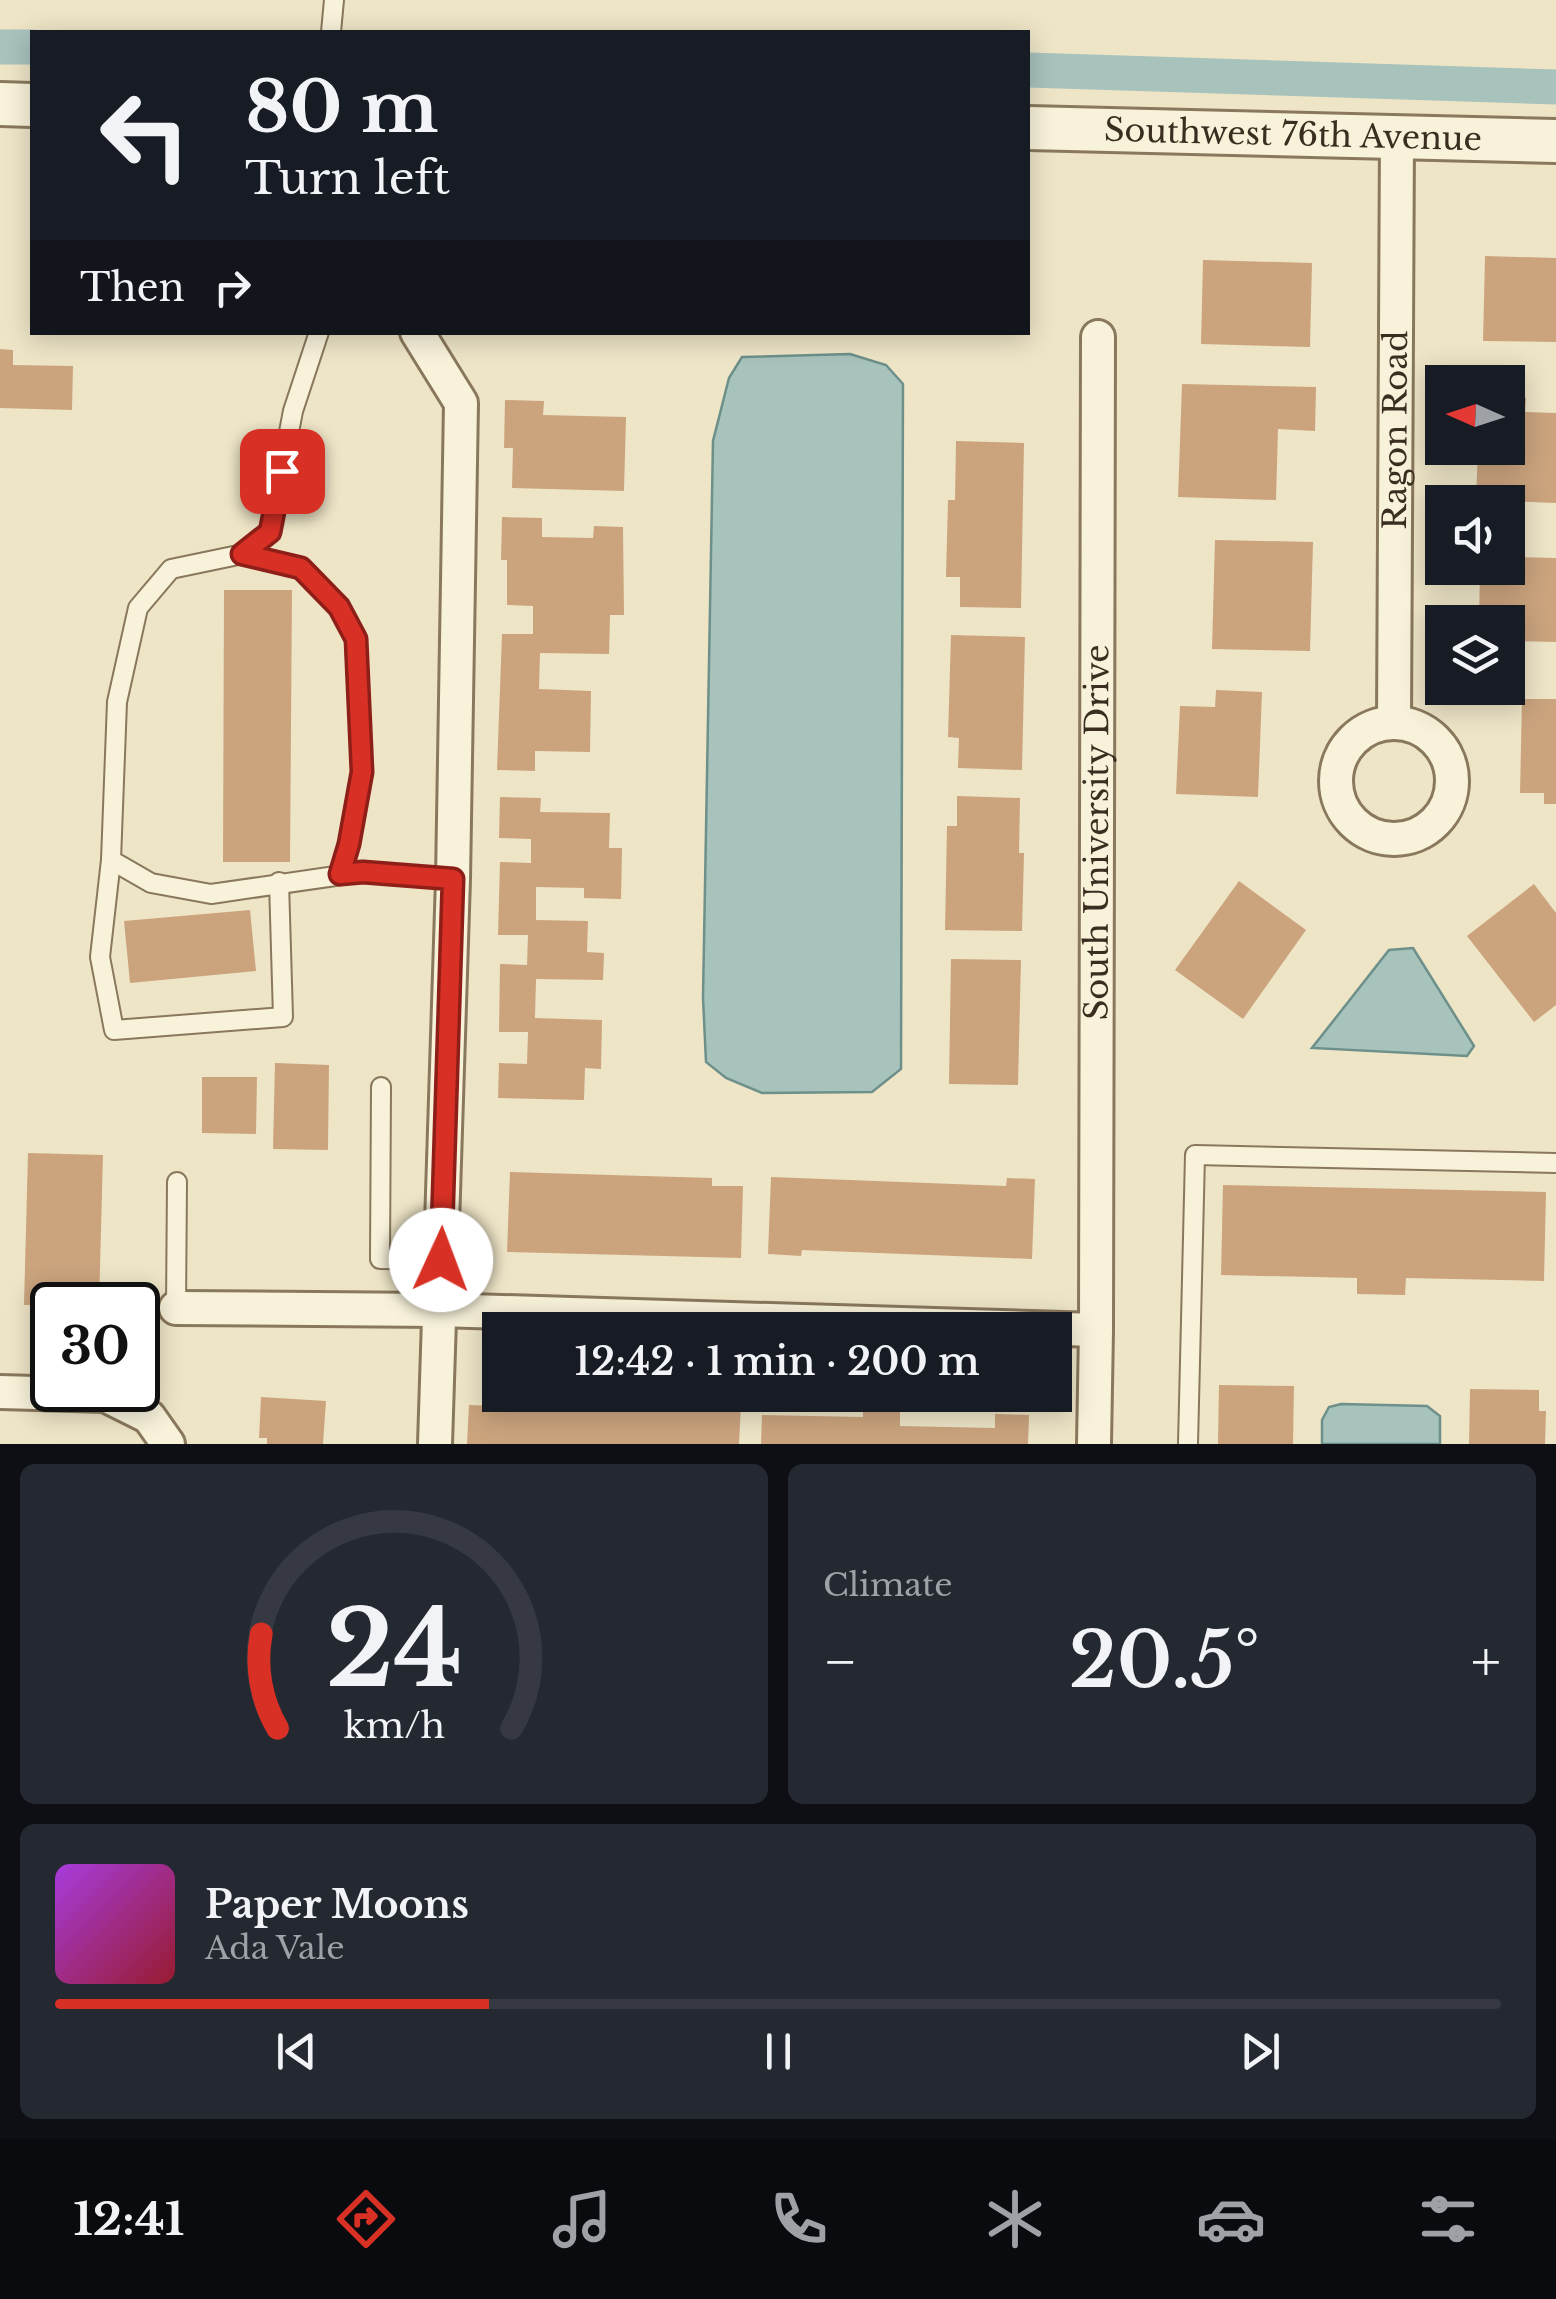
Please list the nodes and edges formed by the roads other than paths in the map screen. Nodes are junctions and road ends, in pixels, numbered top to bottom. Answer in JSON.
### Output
{"nodes":[{"id":1,"x":334,"y":0,"type":"edge"},
{"id":2,"x":332,"y":30,"type":"edge"},
{"id":3,"x":0,"y":104,"type":"edge"},
{"id":4,"x":30,"y":105,"type":"edge"},
{"id":5,"x":1030,"y":128,"type":"edge"},
{"id":6,"x":1397,"y":137,"type":"junction"},
{"id":7,"x":1556,"y":141,"type":"edge"},
{"id":8,"x":318,"y":335,"type":"edge"},
{"id":9,"x":422,"y":335,"type":"edge"},
{"id":10,"x":1098,"y":336,"type":"dead end"},
{"id":11,"x":242,"y":554,"type":"junction"},
{"id":12,"x":1394,"y":722,"type":"dead end"},
{"id":13,"x":111,"y":860,"type":"junction"},
{"id":14,"x":340,"y":874,"type":"junction"},
{"id":15,"x":453,"y":879,"type":"junction"},
{"id":16,"x":279,"y":882,"type":"junction"},
{"id":17,"x":382,"y":1087,"type":"dead end"},
{"id":18,"x":1556,"y":1163,"type":"edge"},
{"id":19,"x":178,"y":1182,"type":"dead end"},
{"id":20,"x":441,"y":1260,"type":"junction"},
{"id":21,"x":176,"y":1308,"type":"joint"},
{"id":22,"x":439,"y":1310,"type":"junction"},
{"id":23,"x":1096,"y":1330,"type":"junction"},
{"id":24,"x":0,"y":1392,"type":"edge"},
{"id":25,"x":158,"y":1431,"type":"edge"},
{"id":26,"x":435,"y":1444,"type":"edge"},
{"id":27,"x":1094,"y":1444,"type":"edge"},
{"id":28,"x":1188,"y":1444,"type":"edge"}],
"edges":[{"from":1,"to":2,"type":"lane"},
{"from":3,"to":4,"type":"street"},
{"from":5,"to":6,"type":"street","name":"Southwest 76th Avenue"},
{"from":6,"to":7,"type":"street","name":"Southwest 76th Avenue"},
{"from":6,"to":12,"type":"street","name":"Ragon Road"},
{"from":8,"to":11,"type":"lane"},
{"from":9,"to":15,"type":"street"},
{"from":10,"to":23,"type":"street","name":"South University Drive"},
{"from":11,"to":13,"type":"lane"},
{"from":11,"to":14,"type":"lane"},
{"from":13,"to":16,"type":"lane"},
{"from":13,"to":16,"type":"lane"},
{"from":14,"to":15,"type":"lane"},
{"from":14,"to":16,"type":"lane"},
{"from":15,"to":20,"type":"street"},
{"from":17,"to":20,"type":"lane"},
{"from":18,"to":28,"type":"lane"},
{"from":19,"to":21,"type":"lane"},
{"from":20,"to":22,"type":"street"},
{"from":21,"to":22,"type":"street"},
{"from":22,"to":23,"type":"street"},
{"from":22,"to":26,"type":"street"},
{"from":23,"to":27,"type":"street","name":"South University Drive"},
{"from":24,"to":25,"type":"street"}]}
